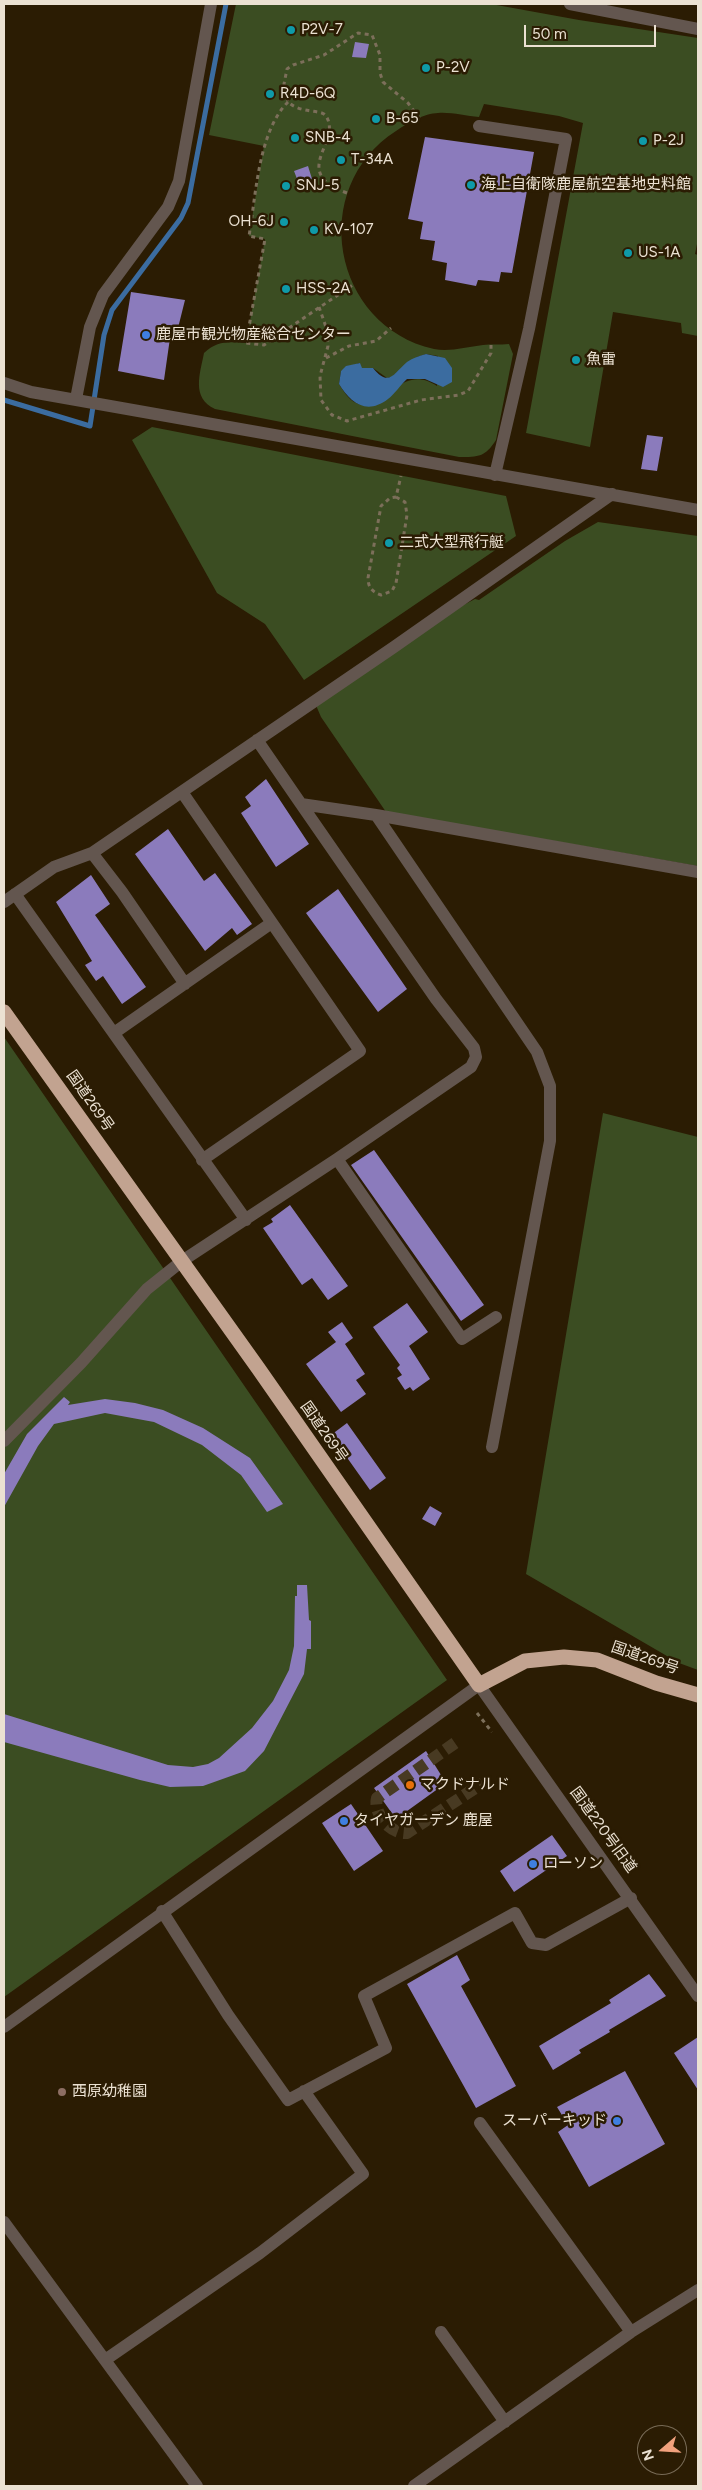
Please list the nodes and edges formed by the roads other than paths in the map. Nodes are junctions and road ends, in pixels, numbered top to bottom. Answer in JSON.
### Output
{"nodes":[{"id":1,"x":211,"y":4,"type":"edge"},
{"id":2,"x":570,"y":4,"type":"edge"},
{"id":3,"x":698,"y":28,"type":"edge"},
{"id":4,"x":479,"y":126,"type":"dead end"},
{"id":5,"x":4,"y":383,"type":"edge"},
{"id":6,"x":80,"y":400,"type":"junction"},
{"id":7,"x":495,"y":475,"type":"junction"},
{"id":8,"x":612,"y":494,"type":"junction"},
{"id":9,"x":698,"y":510,"type":"edge"},
{"id":10,"x":257,"y":740,"type":"junction"},
{"id":11,"x":182,"y":792,"type":"junction"},
{"id":12,"x":301,"y":804,"type":"junction"},
{"id":13,"x":376,"y":815,"type":"junction"},
{"id":14,"x":92,"y":852,"type":"junction"},
{"id":15,"x":698,"y":872,"type":"edge"},
{"id":16,"x":15,"y":894,"type":"junction"},
{"id":17,"x":4,"y":902,"type":"edge"},
{"id":18,"x":270,"y":924,"type":"junction"},
{"id":19,"x":185,"y":984,"type":"junction"},
{"id":20,"x":4,"y":1012,"type":"edge"},
{"id":21,"x":114,"y":1033,"type":"junction"},
{"id":22,"x":202,"y":1160,"type":"junction"},
{"id":23,"x":337,"y":1160,"type":"junction"},
{"id":24,"x":246,"y":1220,"type":"junction"},
{"id":25,"x":182,"y":1261,"type":"junction"},
{"id":26,"x":496,"y":1317,"type":"dead end"},
{"id":27,"x":4,"y":1441,"type":"edge"},
{"id":28,"x":492,"y":1447,"type":"dead end"},
{"id":29,"x":479,"y":1685,"type":"junction"},
{"id":30,"x":698,"y":1694,"type":"edge"},
{"id":31,"x":631,"y":1898,"type":"junction"},
{"id":32,"x":162,"y":1911,"type":"junction"},
{"id":33,"x":698,"y":1996,"type":"edge"},
{"id":34,"x":4,"y":2027,"type":"edge"},
{"id":35,"x":304,"y":2091,"type":"junction"},
{"id":36,"x":480,"y":2123,"type":"dead end"},
{"id":37,"x":4,"y":2222,"type":"edge"},
{"id":38,"x":698,"y":2290,"type":"edge"},
{"id":39,"x":441,"y":2332,"type":"dead end"},
{"id":40,"x":631,"y":2332,"type":"junction"},
{"id":41,"x":105,"y":2360,"type":"junction"},
{"id":42,"x":505,"y":2422,"type":"junction"},
{"id":43,"x":197,"y":2486,"type":"edge"},
{"id":44,"x":414,"y":2486,"type":"edge"}],
"edges":[{"from":1,"to":6,"type":"street"},
{"from":2,"to":3,"type":"street"},
{"from":4,"to":7,"type":"street"},
{"from":5,"to":6,"type":"street"},
{"from":6,"to":7,"type":"street"},
{"from":7,"to":8,"type":"street"},
{"from":8,"to":9,"type":"street"},
{"from":8,"to":10,"type":"street"},
{"from":10,"to":11,"type":"street"},
{"from":10,"to":12,"type":"street"},
{"from":11,"to":14,"type":"street"},
{"from":11,"to":18,"type":"street"},
{"from":12,"to":13,"type":"street"},
{"from":12,"to":23,"type":"street"},
{"from":13,"to":15,"type":"street"},
{"from":13,"to":28,"type":"street"},
{"from":14,"to":16,"type":"street"},
{"from":14,"to":19,"type":"street"},
{"from":16,"to":17,"type":"street"},
{"from":16,"to":21,"type":"street"},
{"from":18,"to":19,"type":"street"},
{"from":18,"to":22,"type":"street"},
{"from":19,"to":21,"type":"street"},
{"from":20,"to":25,"type":"highway","name":"国道269号"},
{"from":21,"to":22,"type":"street"},
{"from":22,"to":24,"type":"street"},
{"from":23,"to":24,"type":"street"},
{"from":23,"to":26,"type":"street"},
{"from":24,"to":25,"type":"street"},
{"from":25,"to":27,"type":"street"},
{"from":25,"to":29,"type":"highway","name":"国道269号"},
{"from":29,"to":30,"type":"highway","name":"国道269号"},
{"from":29,"to":31,"type":"street","name":"国道220号旧道"},
{"from":29,"to":32,"type":"street"},
{"from":31,"to":33,"type":"street","name":"国道220号旧道"},
{"from":31,"to":35,"type":"street"},
{"from":32,"to":34,"type":"street"},
{"from":32,"to":35,"type":"street"},
{"from":35,"to":41,"type":"street"},
{"from":36,"to":40,"type":"street"},
{"from":37,"to":41,"type":"street"},
{"from":38,"to":40,"type":"street"},
{"from":39,"to":42,"type":"street"},
{"from":40,"to":42,"type":"street"},
{"from":41,"to":43,"type":"street"},
{"from":42,"to":44,"type":"street"}]}
